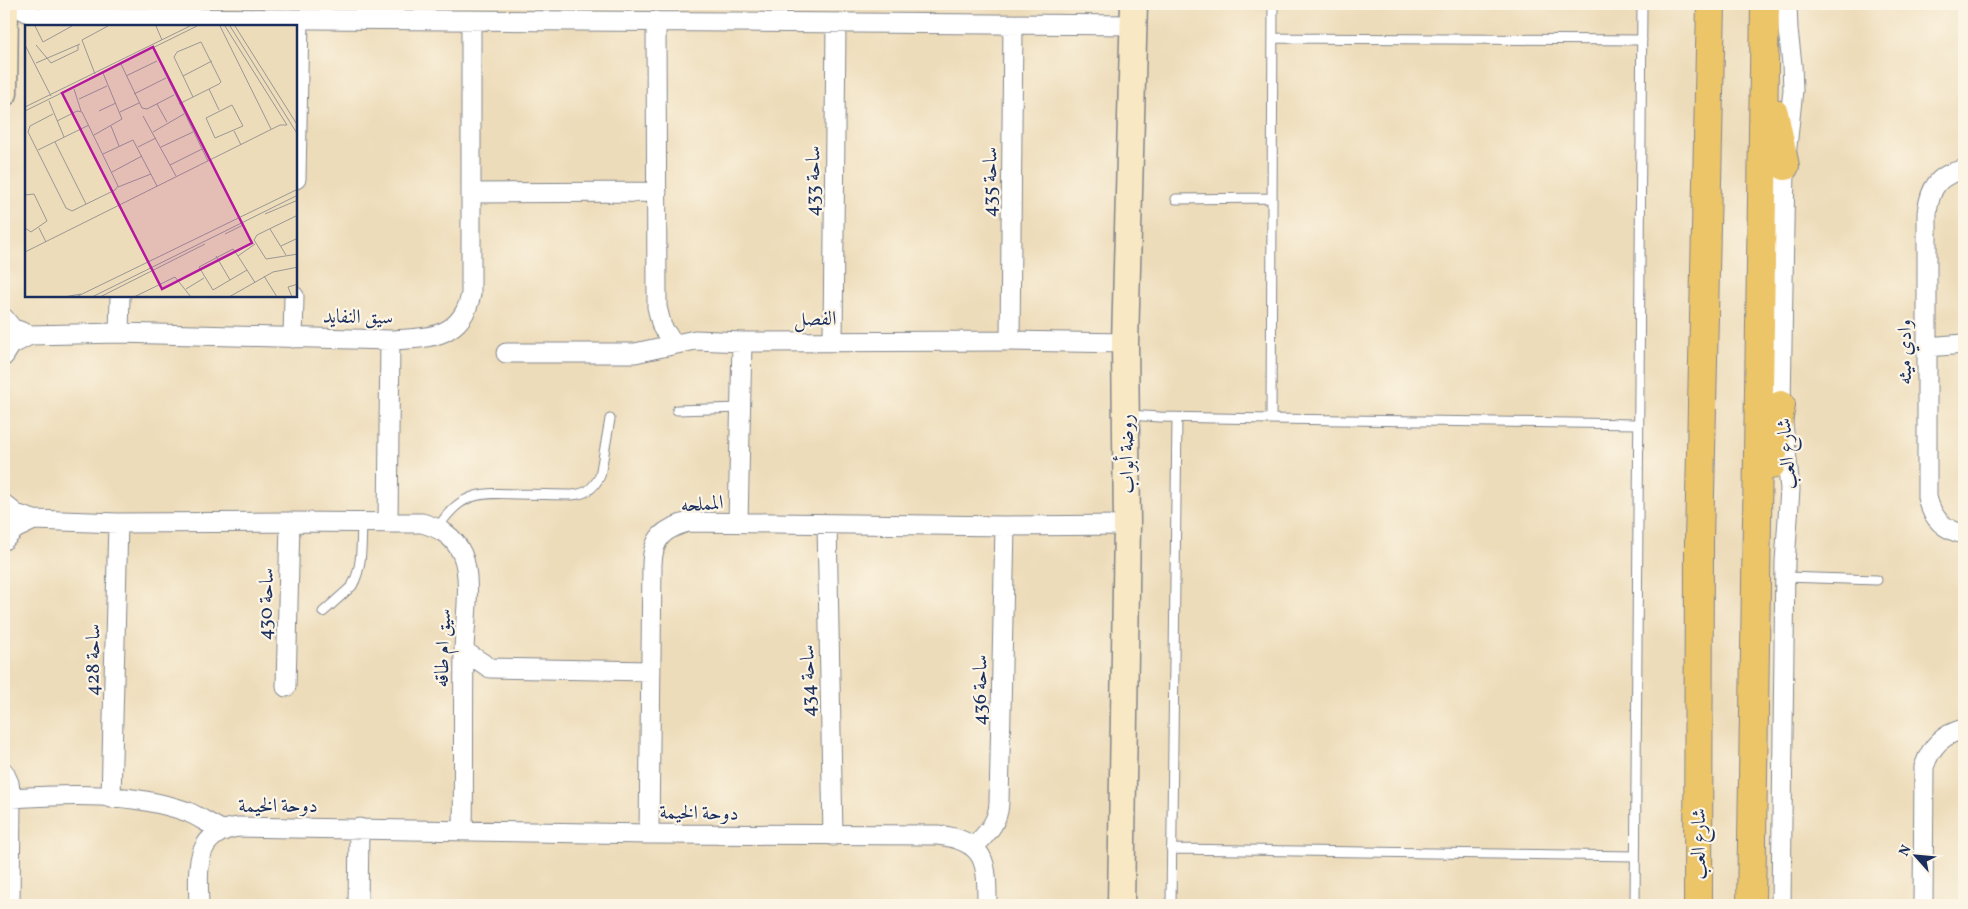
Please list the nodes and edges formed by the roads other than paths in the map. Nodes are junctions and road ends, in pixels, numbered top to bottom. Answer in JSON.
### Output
{"nodes":[{"id":1,"x":5,"y":4,"type":"edge"},
{"id":2,"x":12,"y":4,"type":"edge"},
{"id":3,"x":1273,"y":4,"type":"edge"},
{"id":4,"x":1642,"y":4,"type":"edge"},
{"id":5,"x":1711,"y":4,"type":"edge"},
{"id":6,"x":1764,"y":4,"type":"edge"},
{"id":7,"x":1787,"y":4,"type":"edge"},
{"id":8,"x":558,"y":12,"type":"edge"},
{"id":9,"x":1134,"y":14,"type":"edge"},
{"id":10,"x":36,"y":17,"type":"junction"},
{"id":11,"x":299,"y":19,"type":"junction"},
{"id":12,"x":471,"y":20,"type":"junction"},
{"id":13,"x":656,"y":21,"type":"junction"},
{"id":14,"x":124,"y":22,"type":"edge"},
{"id":15,"x":836,"y":23,"type":"junction"},
{"id":16,"x":1013,"y":24,"type":"junction"},
{"id":17,"x":1273,"y":38,"type":"junction"},
{"id":18,"x":4,"y":40,"type":"edge"},
{"id":19,"x":1642,"y":40,"type":"junction"},
{"id":20,"x":1764,"y":66,"type":"junction"},
{"id":21,"x":298,"y":72,"type":"edge"},
{"id":22,"x":4,"y":94,"type":"edge"},
{"id":23,"x":1785,"y":166,"type":"junction"},
{"id":24,"x":1964,"y":170,"type":"edge"},
{"id":25,"x":471,"y":192,"type":"junction"},
{"id":26,"x":657,"y":192,"type":"junction"},
{"id":27,"x":1272,"y":198,"type":"junction"},
{"id":28,"x":1176,"y":199,"type":"dead end"},
{"id":29,"x":120,"y":298,"type":"edge"},
{"id":30,"x":294,"y":298,"type":"edge"},
{"id":31,"x":4,"y":318,"type":"edge"},
{"id":32,"x":120,"y":333,"type":"junction"},
{"id":33,"x":30,"y":336,"type":"junction"},
{"id":34,"x":293,"y":338,"type":"junction"},
{"id":35,"x":390,"y":340,"type":"junction"},
{"id":36,"x":833,"y":340,"type":"junction"},
{"id":37,"x":1010,"y":341,"type":"junction"},
{"id":38,"x":742,"y":342,"type":"junction"},
{"id":39,"x":1125,"y":343,"type":"junction"},
{"id":40,"x":674,"y":344,"type":"junction"},
{"id":41,"x":1964,"y":344,"type":"edge"},
{"id":42,"x":1927,"y":347,"type":"junction"},
{"id":43,"x":506,"y":353,"type":"dead end"},
{"id":44,"x":4,"y":356,"type":"edge"},
{"id":45,"x":1781,"y":405,"type":"junction"},
{"id":46,"x":741,"y":408,"type":"junction"},
{"id":47,"x":677,"y":410,"type":"dead end"},
{"id":48,"x":1126,"y":414,"type":"junction"},
{"id":49,"x":1177,"y":418,"type":"junction"},
{"id":50,"x":610,"y":420,"type":"dead end"},
{"id":51,"x":1271,"y":420,"type":"junction"},
{"id":52,"x":1638,"y":424,"type":"junction"},
{"id":53,"x":4,"y":504,"type":"edge"},
{"id":54,"x":34,"y":520,"type":"junction"},
{"id":55,"x":290,"y":522,"type":"junction"},
{"id":56,"x":362,"y":522,"type":"junction"},
{"id":57,"x":118,"y":523,"type":"junction"},
{"id":58,"x":388,"y":523,"type":"junction"},
{"id":59,"x":738,"y":523,"type":"junction"},
{"id":60,"x":826,"y":524,"type":"junction"},
{"id":61,"x":1127,"y":525,"type":"junction"},
{"id":62,"x":1005,"y":526,"type":"junction"},
{"id":63,"x":438,"y":528,"type":"junction"},
{"id":64,"x":1964,"y":534,"type":"edge"},
{"id":65,"x":4,"y":540,"type":"edge"},
{"id":66,"x":1756,"y":553,"type":"junction"},
{"id":67,"x":1785,"y":577,"type":"junction"},
{"id":68,"x":1877,"y":580,"type":"dead end"},
{"id":69,"x":323,"y":612,"type":"dead end"},
{"id":70,"x":464,"y":651,"type":"junction"},
{"id":71,"x":490,"y":668,"type":"junction"},
{"id":72,"x":650,"y":670,"type":"junction"},
{"id":73,"x":286,"y":687,"type":"dead end"},
{"id":74,"x":463,"y":689,"type":"junction"},
{"id":75,"x":1964,"y":729,"type":"edge"},
{"id":76,"x":4,"y":772,"type":"edge"},
{"id":77,"x":12,"y":798,"type":"junction"},
{"id":78,"x":111,"y":798,"type":"junction"},
{"id":79,"x":359,"y":828,"type":"junction"},
{"id":80,"x":222,"y":830,"type":"junction"},
{"id":81,"x":463,"y":831,"type":"junction"},
{"id":82,"x":649,"y":834,"type":"junction"},
{"id":83,"x":833,"y":836,"type":"junction"},
{"id":84,"x":974,"y":847,"type":"junction"},
{"id":85,"x":1171,"y":849,"type":"junction"},
{"id":86,"x":1635,"y":856,"type":"junction"},
{"id":87,"x":10,"y":905,"type":"edge"},
{"id":88,"x":199,"y":905,"type":"edge"},
{"id":89,"x":358,"y":905,"type":"edge"},
{"id":90,"x":987,"y":905,"type":"edge"},
{"id":91,"x":1121,"y":905,"type":"edge"},
{"id":92,"x":1170,"y":905,"type":"edge"},
{"id":93,"x":1635,"y":905,"type":"edge"},
{"id":94,"x":1698,"y":905,"type":"edge"},
{"id":95,"x":1751,"y":905,"type":"edge"},
{"id":96,"x":1781,"y":905,"type":"edge"},
{"id":97,"x":1923,"y":905,"type":"edge"}],
"edges":[{"from":1,"to":18,"type":"street"},
{"from":2,"to":10,"type":"street"},
{"from":3,"to":17,"type":"lane"},
{"from":4,"to":19,"type":"lane"},
{"from":5,"to":94,"type":"main road","name":"شارع العب"},
{"from":6,"to":20,"type":"main road","name":"شارع العب"},
{"from":7,"to":23,"type":"street","name":"شارع العب"},
{"from":8,"to":12,"type":"street"},
{"from":8,"to":13,"type":"street"},
{"from":9,"to":16,"type":"street"},
{"from":9,"to":39,"type":"street","name":"روضة أبواب"},
{"from":10,"to":14,"type":"street"},
{"from":10,"to":18,"type":"street"},
{"from":11,"to":12,"type":"street"},
{"from":11,"to":14,"type":"street"},
{"from":11,"to":21,"type":"street"},
{"from":12,"to":25,"type":"street","name":"سيق النفايد"},
{"from":13,"to":15,"type":"street"},
{"from":13,"to":26,"type":"street"},
{"from":15,"to":16,"type":"street"},
{"from":15,"to":36,"type":"street","name":"ساحة 433"},
{"from":16,"to":37,"type":"street","name":"ساحة 435"},
{"from":17,"to":19,"type":"lane"},
{"from":17,"to":27,"type":"lane"},
{"from":18,"to":22,"type":"street"},
{"from":19,"to":52,"type":"lane"},
{"from":20,"to":23,"type":"main road"},
{"from":20,"to":66,"type":"main road","name":"شارع العب"},
{"from":23,"to":45,"type":"street","name":"شارع العب"},
{"from":24,"to":42,"type":"street","name":"وادي ميثه"},
{"from":25,"to":26,"type":"street"},
{"from":25,"to":35,"type":"street","name":"سيق النفايد"},
{"from":26,"to":40,"type":"street"},
{"from":27,"to":28,"type":"lane"},
{"from":27,"to":51,"type":"lane"},
{"from":29,"to":32,"type":"street"},
{"from":30,"to":34,"type":"street"},
{"from":31,"to":33,"type":"street"},
{"from":32,"to":33,"type":"street","name":"سيق النفايد"},
{"from":32,"to":34,"type":"street","name":"سيق النفايد"},
{"from":33,"to":44,"type":"street","name":"سيق النفايد"},
{"from":34,"to":35,"type":"street","name":"سيق النفايد"},
{"from":35,"to":58,"type":"street"},
{"from":36,"to":37,"type":"street","name":"الفصل"},
{"from":36,"to":38,"type":"street","name":"الفصل"},
{"from":37,"to":39,"type":"street","name":"الفصل"},
{"from":38,"to":40,"type":"street","name":"الفصل"},
{"from":38,"to":46,"type":"street"},
{"from":39,"to":48,"type":"street","name":"روضة أبواب"},
{"from":40,"to":43,"type":"street","name":"الفصل"},
{"from":41,"to":42,"type":"street"},
{"from":42,"to":64,"type":"street","name":"وادي ميثه"},
{"from":45,"to":66,"type":"main road"},
{"from":45,"to":67,"type":"street","name":"شارع العب"},
{"from":46,"to":47,"type":"lane"},
{"from":46,"to":59,"type":"street"},
{"from":48,"to":49,"type":"lane"},
{"from":48,"to":61,"type":"street","name":"روضة أبواب"},
{"from":49,"to":51,"type":"lane"},
{"from":49,"to":85,"type":"lane"},
{"from":50,"to":63,"type":"lane"},
{"from":51,"to":52,"type":"lane"},
{"from":52,"to":86,"type":"lane"},
{"from":53,"to":54,"type":"street"},
{"from":54,"to":57,"type":"street"},
{"from":54,"to":65,"type":"street"},
{"from":55,"to":56,"type":"street"},
{"from":55,"to":57,"type":"street"},
{"from":55,"to":73,"type":"street","name":"ساحة 430"},
{"from":56,"to":58,"type":"street"},
{"from":56,"to":69,"type":"lane"},
{"from":57,"to":78,"type":"street","name":"ساحة 428"},
{"from":58,"to":63,"type":"street"},
{"from":59,"to":60,"type":"street","name":"المملحه"},
{"from":59,"to":72,"type":"street","name":"المملحه"},
{"from":60,"to":62,"type":"street","name":"المملحه"},
{"from":60,"to":83,"type":"street","name":"ساحة 434"},
{"from":61,"to":62,"type":"street","name":"المملحه"},
{"from":61,"to":91,"type":"street","name":"روضة أبواب"},
{"from":62,"to":84,"type":"street","name":"ساحة 436"},
{"from":63,"to":70,"type":"street","name":"سيق ام طاقه"},
{"from":66,"to":95,"type":"main road","name":"شارع العب"},
{"from":67,"to":68,"type":"lane"},
{"from":67,"to":96,"type":"street","name":"شارع العب"},
{"from":70,"to":71,"type":"street"},
{"from":70,"to":74,"type":"street","name":"سيق ام طاقه"},
{"from":71,"to":72,"type":"street"},
{"from":71,"to":74,"type":"street"},
{"from":72,"to":82,"type":"street","name":"المملحه"},
{"from":74,"to":81,"type":"street","name":"سيق ام طاقه"},
{"from":75,"to":97,"type":"street"},
{"from":76,"to":77,"type":"street"},
{"from":77,"to":78,"type":"street"},
{"from":77,"to":87,"type":"street"},
{"from":78,"to":80,"type":"street"},
{"from":79,"to":80,"type":"street","name":"دوحة الخيمة"},
{"from":79,"to":81,"type":"street","name":"دوحة الخيمة"},
{"from":79,"to":89,"type":"street"},
{"from":80,"to":88,"type":"street","name":"دوحة الخيمة"},
{"from":81,"to":82,"type":"street","name":"دوحة الخيمة"},
{"from":82,"to":83,"type":"street","name":"دوحة الخيمة"},
{"from":83,"to":84,"type":"street","name":"دوحة الخيمة"},
{"from":84,"to":90,"type":"street"},
{"from":85,"to":86,"type":"lane"},
{"from":85,"to":92,"type":"lane"},
{"from":86,"to":93,"type":"lane"}]}
